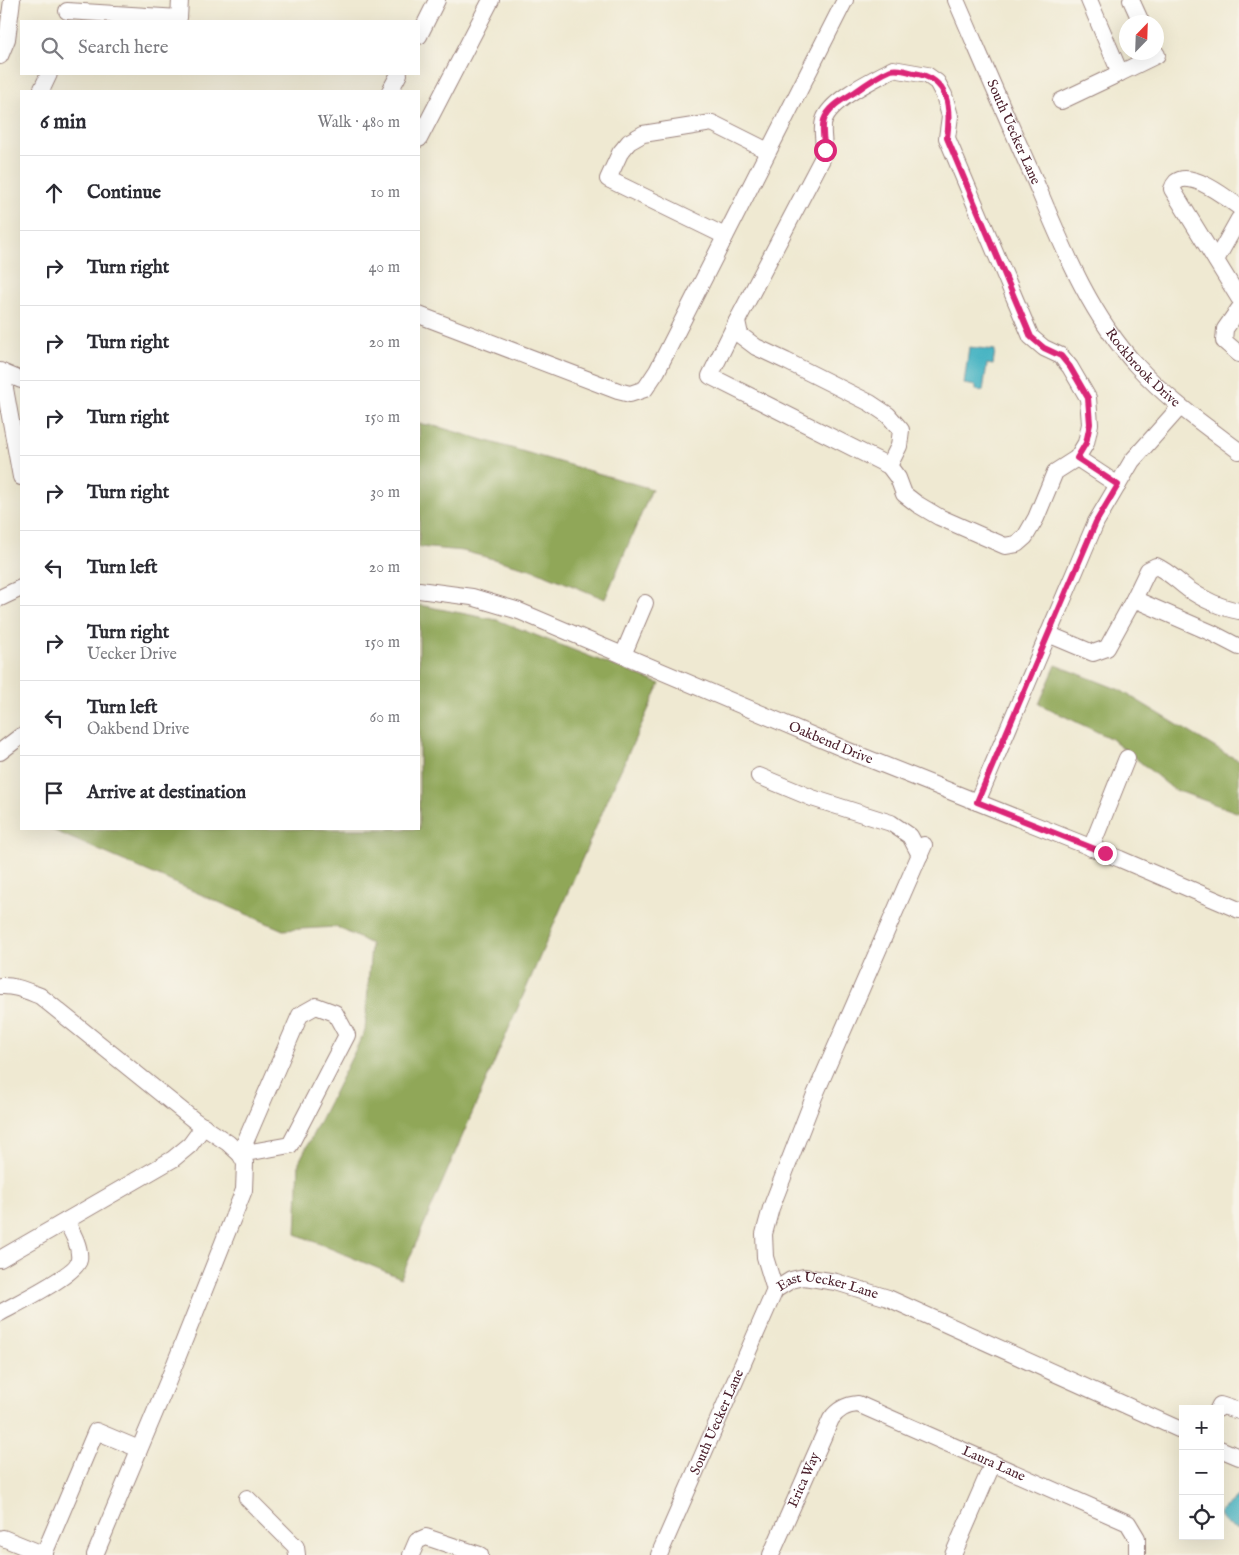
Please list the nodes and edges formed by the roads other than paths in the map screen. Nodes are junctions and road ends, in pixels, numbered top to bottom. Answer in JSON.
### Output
{"nodes":[{"id":1,"x":12,"y":0,"type":"edge"},
{"id":2,"x":180,"y":0,"type":"edge"},
{"id":3,"x":490,"y":0,"type":"edge"},
{"id":4,"x":845,"y":0,"type":"edge"},
{"id":5,"x":956,"y":0,"type":"edge"},
{"id":6,"x":1089,"y":0,"type":"edge"},
{"id":7,"x":1131,"y":0,"type":"edge"},
{"id":8,"x":432,"y":2,"type":"edge"},
{"id":9,"x":67,"y":11,"type":"edge"},
{"id":10,"x":1138,"y":15,"type":"edge"},
{"id":11,"x":420,"y":33,"type":"edge"},
{"id":12,"x":0,"y":56,"type":"edge"},
{"id":13,"x":1147,"y":60,"type":"edge"},
{"id":14,"x":1120,"y":73,"type":"junction"},
{"id":15,"x":49,"y":75,"type":"edge"},
{"id":16,"x":398,"y":75,"type":"edge"},
{"id":17,"x":41,"y":90,"type":"edge"},
{"id":18,"x":391,"y":90,"type":"edge"},
{"id":19,"x":1061,"y":101,"type":"dead end"},
{"id":20,"x":420,"y":137,"type":"edge"},
{"id":21,"x":768,"y":151,"type":"junction"},
{"id":22,"x":1239,"y":207,"type":"edge"},
{"id":23,"x":1239,"y":219,"type":"edge"},
{"id":24,"x":726,"y":236,"type":"junction"},
{"id":25,"x":1216,"y":260,"type":"junction"},
{"id":26,"x":1071,"y":264,"type":"joint"},
{"id":27,"x":1239,"y":298,"type":"edge"},
{"id":28,"x":1239,"y":309,"type":"edge"},
{"id":29,"x":420,"y":315,"type":"edge"},
{"id":30,"x":737,"y":321,"type":"junction"},
{"id":31,"x":1239,"y":354,"type":"edge"},
{"id":32,"x":1,"y":372,"type":"edge"},
{"id":33,"x":20,"y":380,"type":"edge"},
{"id":34,"x":1180,"y":407,"type":"junction"},
{"id":35,"x":18,"y":444,"type":"edge"},
{"id":36,"x":1239,"y":451,"type":"edge"},
{"id":37,"x":1077,"y":458,"type":"junction"},
{"id":38,"x":20,"y":466,"type":"edge"},
{"id":39,"x":889,"y":466,"type":"junction"},
{"id":40,"x":1118,"y":485,"type":"junction"},
{"id":41,"x":20,"y":588,"type":"edge"},
{"id":42,"x":420,"y":590,"type":"edge"},
{"id":43,"x":0,"y":598,"type":"edge"},
{"id":44,"x":1134,"y":600,"type":"junction"},
{"id":45,"x":645,"y":603,"type":"dead end"},
{"id":46,"x":1239,"y":611,"type":"edge"},
{"id":47,"x":1048,"y":634,"type":"junction"},
{"id":48,"x":1239,"y":647,"type":"edge"},
{"id":49,"x":623,"y":655,"type":"junction"},
{"id":50,"x":20,"y":737,"type":"edge"},
{"id":51,"x":0,"y":752,"type":"edge"},
{"id":52,"x":1127,"y":758,"type":"dead end"},
{"id":53,"x":759,"y":776,"type":"dead end"},
{"id":54,"x":977,"y":802,"type":"junction"},
{"id":55,"x":1092,"y":848,"type":"junction"},
{"id":56,"x":1239,"y":910,"type":"edge"},
{"id":57,"x":0,"y":986,"type":"edge"},
{"id":58,"x":204,"y":1126,"type":"junction"},
{"id":59,"x":240,"y":1154,"type":"junction"},
{"id":60,"x":66,"y":1221,"type":"junction"},
{"id":61,"x":0,"y":1258,"type":"edge"},
{"id":62,"x":775,"y":1290,"type":"junction"},
{"id":63,"x":0,"y":1313,"type":"edge"},
{"id":64,"x":1224,"y":1406,"type":"edge"},
{"id":65,"x":842,"y":1408,"type":"joint"},
{"id":66,"x":1239,"y":1410,"type":"edge"},
{"id":67,"x":1179,"y":1429,"type":"edge"},
{"id":68,"x":139,"y":1449,"type":"junction"},
{"id":69,"x":1222,"y":1450,"type":"edge"},
{"id":70,"x":1239,"y":1457,"type":"edge"},
{"id":71,"x":993,"y":1463,"type":"junction"},
{"id":72,"x":247,"y":1498,"type":"dead end"},
{"id":73,"x":3,"y":1538,"type":"dead end"},
{"id":74,"x":45,"y":1555,"type":"edge"},
{"id":75,"x":95,"y":1555,"type":"edge"},
{"id":76,"x":297,"y":1555,"type":"edge"},
{"id":77,"x":411,"y":1555,"type":"edge"},
{"id":78,"x":480,"y":1555,"type":"edge"},
{"id":79,"x":659,"y":1555,"type":"edge"},
{"id":80,"x":771,"y":1555,"type":"edge"},
{"id":81,"x":953,"y":1555,"type":"edge"},
{"id":82,"x":1137,"y":1555,"type":"edge"}],
"edges":[{"from":1,"to":12,"type":"street"},
{"from":2,"to":9,"type":"street"},
{"from":3,"to":20,"type":"street"},
{"from":4,"to":21,"type":"street"},
{"from":5,"to":26,"type":"street","name":"South Uecker Lane"},
{"from":6,"to":14,"type":"street"},
{"from":7,"to":10,"type":"street"},
{"from":8,"to":11,"type":"street"},
{"from":13,"to":14,"type":"street"},
{"from":14,"to":19,"type":"street"},
{"from":15,"to":17,"type":"street"},
{"from":16,"to":18,"type":"street"},
{"from":21,"to":24,"type":"street"},
{"from":21,"to":24,"type":"street"},
{"from":22,"to":25,"type":"street"},
{"from":23,"to":25,"type":"street"},
{"from":24,"to":29,"type":"street"},
{"from":25,"to":27,"type":"street"},
{"from":26,"to":34,"type":"street","name":"Rockbrook Drive"},
{"from":28,"to":31,"type":"street"},
{"from":30,"to":37,"type":"street"},
{"from":30,"to":39,"type":"street"},
{"from":30,"to":39,"type":"street"},
{"from":32,"to":33,"type":"street"},
{"from":32,"to":35,"type":"street"},
{"from":34,"to":36,"type":"street","name":"Rockbrook Drive"},
{"from":34,"to":40,"type":"street"},
{"from":35,"to":38,"type":"street"},
{"from":37,"to":39,"type":"street"},
{"from":37,"to":40,"type":"street"},
{"from":40,"to":47,"type":"street"},
{"from":41,"to":43,"type":"street"},
{"from":42,"to":49,"type":"street","name":"Oakbend Drive"},
{"from":44,"to":46,"type":"street"},
{"from":44,"to":47,"type":"street"},
{"from":44,"to":48,"type":"street"},
{"from":45,"to":49,"type":"street"},
{"from":47,"to":54,"type":"street"},
{"from":49,"to":54,"type":"street","name":"Oakbend Drive"},
{"from":50,"to":51,"type":"street"},
{"from":52,"to":55,"type":"street"},
{"from":53,"to":62,"type":"street","name":"East Uecker Lane"},
{"from":54,"to":55,"type":"street","name":"Oakbend Drive"},
{"from":55,"to":56,"type":"street","name":"Oakbend Drive"},
{"from":57,"to":58,"type":"street"},
{"from":58,"to":59,"type":"street"},
{"from":58,"to":60,"type":"street"},
{"from":59,"to":59,"type":"street"},
{"from":59,"to":68,"type":"street"},
{"from":60,"to":61,"type":"street"},
{"from":60,"to":63,"type":"street"},
{"from":62,"to":67,"type":"street","name":"East Uecker Lane"},
{"from":62,"to":79,"type":"street","name":"South Uecker Lane"},
{"from":64,"to":66,"type":"street"},
{"from":65,"to":71,"type":"street","name":"Laura Lane"},
{"from":65,"to":80,"type":"street","name":"Erica Way"},
{"from":68,"to":74,"type":"street"},
{"from":68,"to":75,"type":"street"},
{"from":69,"to":70,"type":"street"},
{"from":71,"to":81,"type":"street"},
{"from":71,"to":82,"type":"street","name":"Laura Lane"},
{"from":72,"to":76,"type":"street"},
{"from":73,"to":74,"type":"street"},
{"from":77,"to":78,"type":"street"}]}
